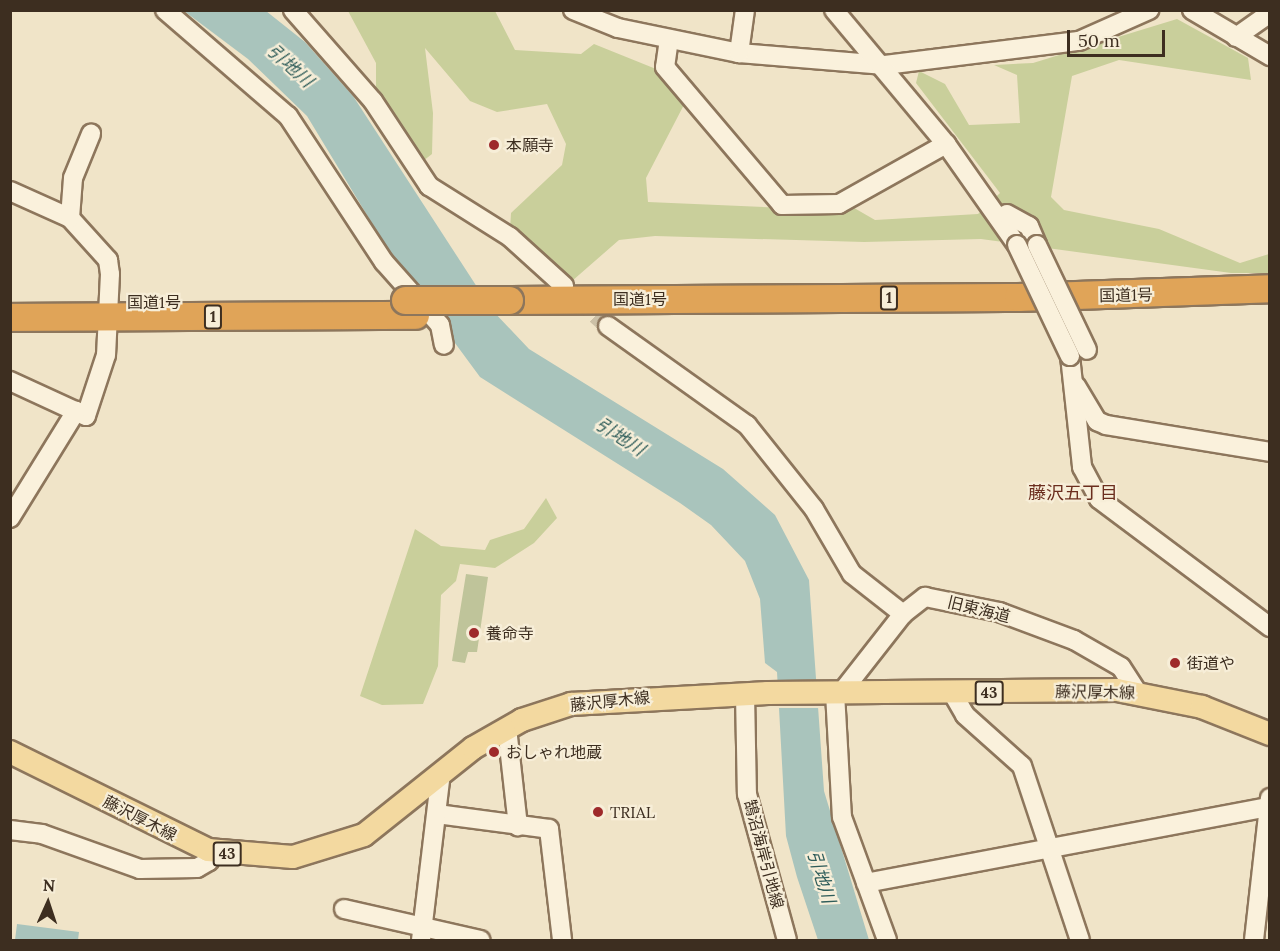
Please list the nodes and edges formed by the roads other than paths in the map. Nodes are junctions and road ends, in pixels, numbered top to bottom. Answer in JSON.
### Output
{"nodes":[{"id":1,"x":165,"y":10,"type":"edge"},
{"id":2,"x":293,"y":10,"type":"edge"},
{"id":3,"x":573,"y":10,"type":"edge"},
{"id":4,"x":745,"y":10,"type":"edge"},
{"id":5,"x":834,"y":10,"type":"edge"},
{"id":6,"x":1149,"y":10,"type":"edge"},
{"id":7,"x":1192,"y":10,"type":"edge"},
{"id":8,"x":1269,"y":14,"type":"edge"},
{"id":9,"x":1236,"y":37,"type":"junction"},
{"id":10,"x":669,"y":39,"type":"junction"},
{"id":11,"x":739,"y":53,"type":"junction"},
{"id":12,"x":1269,"y":56,"type":"edge"},
{"id":13,"x":885,"y":65,"type":"junction"},
{"id":14,"x":92,"y":134,"type":"dead end"},
{"id":15,"x":946,"y":144,"type":"junction"},
{"id":16,"x":10,"y":191,"type":"edge"},
{"id":17,"x":1007,"y":214,"type":"dead end"},
{"id":18,"x":70,"y":218,"type":"junction"},
{"id":19,"x":564,"y":286,"type":"tunnel mouth"},
{"id":20,"x":1269,"y":288,"type":"edge"},
{"id":21,"x":10,"y":302,"type":"edge"},
{"id":22,"x":1269,"y":303,"type":"edge"},
{"id":23,"x":513,"y":307,"type":"junction"},
{"id":24,"x":109,"y":310,"type":"junction"},
{"id":25,"x":10,"y":317,"type":"edge"},
{"id":26,"x":608,"y":326,"type":"tunnel mouth"},
{"id":27,"x":444,"y":345,"type":"dead end"},
{"id":28,"x":1078,"y":353,"type":"junction"},
{"id":29,"x":10,"y":381,"type":"edge"},
{"id":30,"x":1075,"y":381,"type":"junction"},
{"id":31,"x":76,"y":411,"type":"junction"},
{"id":32,"x":1269,"y":451,"type":"edge"},
{"id":33,"x":10,"y":518,"type":"edge"},
{"id":34,"x":903,"y":614,"type":"junction"},
{"id":35,"x":1269,"y":627,"type":"edge"},
{"id":36,"x":1137,"y":692,"type":"junction"},
{"id":37,"x":834,"y":693,"type":"junction"},
{"id":38,"x":745,"y":694,"type":"junction"},
{"id":39,"x":953,"y":694,"type":"junction"},
{"id":40,"x":507,"y":728,"type":"junction"},
{"id":41,"x":1269,"y":734,"type":"edge"},
{"id":42,"x":10,"y":752,"type":"edge"},
{"id":43,"x":441,"y":773,"type":"junction"},
{"id":44,"x":1269,"y":803,"type":"edge"},
{"id":45,"x":437,"y":814,"type":"junction"},
{"id":46,"x":518,"y":826,"type":"junction"},
{"id":47,"x":10,"y":830,"type":"edge"},
{"id":48,"x":1048,"y":848,"type":"junction"},
{"id":49,"x":211,"y":851,"type":"junction"},
{"id":50,"x":866,"y":883,"type":"junction"},
{"id":51,"x":1264,"y":891,"type":"edge"},
{"id":52,"x":344,"y":909,"type":"dead end"},
{"id":53,"x":422,"y":932,"type":"edge"},
{"id":54,"x":481,"y":940,"type":"edge"},
{"id":55,"x":562,"y":940,"type":"edge"},
{"id":56,"x":787,"y":940,"type":"edge"},
{"id":57,"x":887,"y":940,"type":"edge"},
{"id":58,"x":1080,"y":940,"type":"edge"},
{"id":59,"x":1254,"y":940,"type":"edge"}],
"edges":[{"from":1,"to":27,"type":"street"},
{"from":2,"to":19,"type":"street"},
{"from":3,"to":10,"type":"street"},
{"from":4,"to":11,"type":"street"},
{"from":5,"to":13,"type":"street"},
{"from":6,"to":13,"type":"street"},
{"from":7,"to":9,"type":"street"},
{"from":8,"to":9,"type":"street"},
{"from":9,"to":12,"type":"street"},
{"from":10,"to":11,"type":"street"},
{"from":10,"to":15,"type":"street"},
{"from":11,"to":13,"type":"street"},
{"from":13,"to":15,"type":"street"},
{"from":14,"to":18,"type":"street"},
{"from":15,"to":28,"type":"street","bridge":true},
{"from":16,"to":18,"type":"street"},
{"from":17,"to":28,"type":"street","bridge":true},
{"from":18,"to":24,"type":"street"},
{"from":20,"to":23,"type":"highway","name":"国道1号","number":"1"},
{"from":21,"to":24,"type":"highway","name":"国道1号","number":"1"},
{"from":22,"to":23,"type":"highway","name":"国道1号","number":"1"},
{"from":23,"to":24,"type":"highway","name":"国道1号","number":"1","bridge":true},
{"from":24,"to":25,"type":"highway","name":"国道1号","number":"1"},
{"from":24,"to":31,"type":"street"},
{"from":26,"to":34,"type":"street"},
{"from":28,"to":30,"type":"street"},
{"from":29,"to":31,"type":"street"},
{"from":30,"to":32,"type":"street"},
{"from":30,"to":35,"type":"street"},
{"from":31,"to":33,"type":"street"},
{"from":34,"to":36,"type":"street","name":"旧東海道"},
{"from":34,"to":37,"type":"street","name":"旧東海道"},
{"from":36,"to":39,"type":"main road","name":"藤沢厚木線","number":"43"},
{"from":36,"to":41,"type":"main road","name":"藤沢厚木線","number":"43"},
{"from":37,"to":38,"type":"main road","name":"藤沢厚木線","number":"43"},
{"from":37,"to":39,"type":"main road","name":"藤沢厚木線","number":"43"},
{"from":37,"to":50,"type":"street"},
{"from":38,"to":40,"type":"main road","name":"藤沢厚木線","number":"43"},
{"from":38,"to":56,"type":"street","name":"鵠沼海岸引地線"},
{"from":39,"to":48,"type":"street"},
{"from":40,"to":43,"type":"main road","name":"藤沢厚木線","number":"43"},
{"from":40,"to":46,"type":"street"},
{"from":42,"to":49,"type":"main road","name":"藤沢厚木線","number":"43"},
{"from":43,"to":45,"type":"street"},
{"from":43,"to":49,"type":"main road","name":"藤沢厚木線","number":"43"},
{"from":44,"to":48,"type":"street"},
{"from":44,"to":51,"type":"street"},
{"from":45,"to":46,"type":"street"},
{"from":45,"to":53,"type":"street"},
{"from":46,"to":55,"type":"street"},
{"from":47,"to":49,"type":"street"},
{"from":48,"to":50,"type":"street"},
{"from":48,"to":58,"type":"street"},
{"from":50,"to":57,"type":"street"},
{"from":51,"to":59,"type":"street"},
{"from":52,"to":53,"type":"street"},
{"from":53,"to":54,"type":"street"}]}
